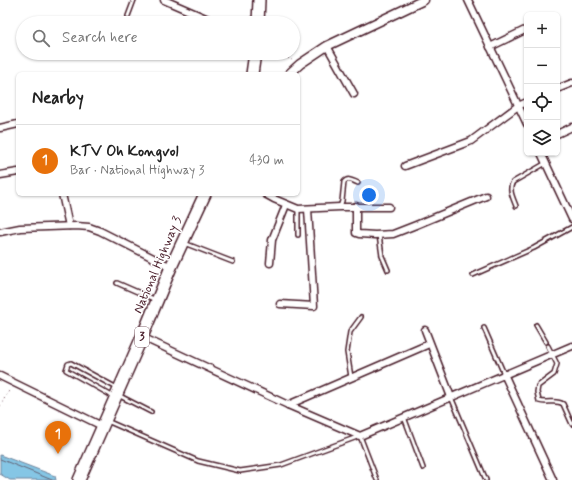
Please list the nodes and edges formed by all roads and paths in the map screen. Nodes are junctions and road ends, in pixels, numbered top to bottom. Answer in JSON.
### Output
{"nodes":[{"id":1,"x":134,"y":0,"type":"edge"},
{"id":2,"x":164,"y":0,"type":"edge"},
{"id":3,"x":259,"y":0,"type":"edge"},
{"id":4,"x":424,"y":0,"type":"edge"},
{"id":5,"x":468,"y":0,"type":"edge"},
{"id":6,"x":128,"y":16,"type":"dead end"},
{"id":7,"x":201,"y":16,"type":"edge"},
{"id":8,"x":258,"y":16,"type":"edge"},
{"id":9,"x":524,"y":30,"type":"edge"},
{"id":10,"x":327,"y":46,"type":"junction"},
{"id":11,"x":490,"y":47,"type":"junction"},
{"id":12,"x":254,"y":60,"type":"edge"},
{"id":13,"x":292,"y":60,"type":"edge"},
{"id":14,"x":300,"y":64,"type":"junction"},
{"id":15,"x":252,"y":72,"type":"edge"},
{"id":16,"x":291,"y":72,"type":"edge"},
{"id":17,"x":572,"y":83,"type":"edge"},
{"id":18,"x":560,"y":88,"type":"edge"},
{"id":19,"x":354,"y":94,"type":"dead end"},
{"id":20,"x":524,"y":103,"type":"edge"},
{"id":21,"x":518,"y":106,"type":"junction"},
{"id":22,"x":525,"y":120,"type":"edge"},
{"id":23,"x":16,"y":124,"type":"edge"},
{"id":24,"x":572,"y":127,"type":"edge"},
{"id":25,"x":0,"y":128,"type":"edge"},
{"id":26,"x":560,"y":133,"type":"edge"},
{"id":27,"x":542,"y":156,"type":"edge"},
{"id":28,"x":546,"y":163,"type":"junction"},
{"id":29,"x":405,"y":166,"type":"dead end"},
{"id":30,"x":16,"y":172,"type":"edge"},
{"id":31,"x":0,"y":175,"type":"edge"},
{"id":32,"x":358,"y":183,"type":"dead end"},
{"id":33,"x":62,"y":196,"type":"edge"},
{"id":34,"x":204,"y":196,"type":"edge"},
{"id":35,"x":269,"y":196,"type":"edge"},
{"id":36,"x":486,"y":196,"type":"dead end"},
{"id":37,"x":286,"y":205,"type":"junction"},
{"id":38,"x":356,"y":206,"type":"junction"},
{"id":39,"x":516,"y":206,"type":"dead end"},
{"id":40,"x":340,"y":207,"type":"junction"},
{"id":41,"x":389,"y":207,"type":"dead end"},
{"id":42,"x":298,"y":209,"type":"junction"},
{"id":43,"x":308,"y":209,"type":"junction"},
{"id":44,"x":571,"y":217,"type":"edge"},
{"id":45,"x":69,"y":226,"type":"junction"},
{"id":46,"x":572,"y":227,"type":"edge"},
{"id":47,"x":0,"y":232,"type":"edge"},
{"id":48,"x":298,"y":235,"type":"dead end"},
{"id":49,"x":379,"y":235,"type":"junction"},
{"id":50,"x":182,"y":242,"type":"junction"},
{"id":51,"x":233,"y":262,"type":"dead end"},
{"id":52,"x":270,"y":263,"type":"dead end"},
{"id":53,"x":171,"y":267,"type":"junction"},
{"id":54,"x":388,"y":270,"type":"dead end"},
{"id":55,"x":473,"y":275,"type":"dead end"},
{"id":56,"x":117,"y":283,"type":"dead end"},
{"id":57,"x":157,"y":301,"type":"junction"},
{"id":58,"x":280,"y":304,"type":"dead end"},
{"id":59,"x":361,"y":317,"type":"dead end"},
{"id":60,"x":536,"y":325,"type":"dead end"},
{"id":61,"x":484,"y":328,"type":"dead end"},
{"id":62,"x":425,"y":330,"type":"dead end"},
{"id":63,"x":142,"y":337,"type":"junction"},
{"id":64,"x":546,"y":342,"type":"dead end"},
{"id":65,"x":430,"y":344,"type":"junction"},
{"id":66,"x":548,"y":346,"type":"dead end"},
{"id":67,"x":572,"y":346,"type":"edge"},
{"id":68,"x":553,"y":355,"type":"junction"},
{"id":69,"x":504,"y":374,"type":"junction"},
{"id":70,"x":0,"y":376,"type":"edge"},
{"id":71,"x":351,"y":377,"type":"junction"},
{"id":72,"x":13,"y":384,"type":"junction"},
{"id":73,"x":117,"y":393,"type":"junction"},
{"id":74,"x":451,"y":397,"type":"junction"},
{"id":75,"x":288,"y":405,"type":"junction"},
{"id":76,"x":0,"y":406,"type":"edge"},
{"id":77,"x":151,"y":412,"type":"dead end"},
{"id":78,"x":404,"y":418,"type":"junction"},
{"id":79,"x":104,"y":423,"type":"junction"},
{"id":80,"x":572,"y":424,"type":"edge"},
{"id":81,"x":360,"y":436,"type":"junction"},
{"id":82,"x":423,"y":468,"type":"dead end"},
{"id":83,"x":79,"y":480,"type":"edge"},
{"id":84,"x":377,"y":480,"type":"edge"},
{"id":85,"x":486,"y":480,"type":"edge"},
{"id":86,"x":553,"y":480,"type":"edge"}],
"edges":[{"from":1,"to":6,"type":"lane"},
{"from":2,"to":7,"type":"street"},
{"from":3,"to":8,"type":"highway"},
{"from":4,"to":10,"type":"street"},
{"from":5,"to":11,"type":"street"},
{"from":9,"to":11,"type":"street"},
{"from":10,"to":14,"type":"street"},
{"from":10,"to":19,"type":"street"},
{"from":11,"to":21,"type":"street"},
{"from":12,"to":15,"type":"highway"},
{"from":13,"to":14,"type":"path"},
{"from":14,"to":16,"type":"street"},
{"from":17,"to":18,"type":"street"},
{"from":20,"to":21,"type":"street"},
{"from":21,"to":22,"type":"street"},
{"from":21,"to":29,"type":"street"},
{"from":23,"to":25,"type":"street"},
{"from":24,"to":26,"type":"street"},
{"from":27,"to":28,"type":"street"},
{"from":28,"to":39,"type":"lane"},
{"from":28,"to":44,"type":"street"},
{"from":30,"to":31,"type":"street"},
{"from":32,"to":40,"type":"lane"},
{"from":33,"to":45,"type":"street"},
{"from":34,"to":50,"type":"highway","name":"National Highway 3","number":"3"},
{"from":35,"to":37,"type":"street"},
{"from":36,"to":49,"type":"street"},
{"from":37,"to":42,"type":"street"},
{"from":37,"to":52,"type":"street"},
{"from":38,"to":40,"type":"street"},
{"from":38,"to":41,"type":"street"},
{"from":38,"to":49,"type":"street"},
{"from":40,"to":43,"type":"street"},
{"from":42,"to":43,"type":"street"},
{"from":42,"to":48,"type":"lane"},
{"from":43,"to":58,"type":"street"},
{"from":45,"to":47,"type":"street"},
{"from":45,"to":53,"type":"street"},
{"from":46,"to":55,"type":"lane"},
{"from":49,"to":54,"type":"lane"},
{"from":50,"to":51,"type":"lane"},
{"from":50,"to":53,"type":"highway","name":"National Highway 3","number":"3"},
{"from":53,"to":57,"type":"highway","name":"National Highway 3","number":"3"},
{"from":56,"to":57,"type":"lane"},
{"from":57,"to":63,"type":"highway","name":"National Highway 3","number":"3"},
{"from":59,"to":71,"type":"lane"},
{"from":60,"to":64,"type":"lane"},
{"from":61,"to":69,"type":"lane"},
{"from":62,"to":65,"type":"street"},
{"from":63,"to":73,"type":"highway","name":"National Highway 3","number":"3"},
{"from":63,"to":75,"type":"street"},
{"from":65,"to":71,"type":"street"},
{"from":65,"to":74,"type":"street"},
{"from":66,"to":68,"type":"lane"},
{"from":67,"to":68,"type":"street"},
{"from":68,"to":69,"type":"street"},
{"from":68,"to":80,"type":"lane"},
{"from":69,"to":74,"type":"street"},
{"from":69,"to":86,"type":"street"},
{"from":70,"to":72,"type":"street"},
{"from":71,"to":75,"type":"street"},
{"from":72,"to":76,"type":"path"},
{"from":72,"to":79,"type":"street"},
{"from":73,"to":73,"type":"lane"},
{"from":73,"to":77,"type":"lane"},
{"from":73,"to":79,"type":"highway","name":"National Highway 3","number":"3"},
{"from":74,"to":78,"type":"street"},
{"from":74,"to":85,"type":"lane"},
{"from":75,"to":81,"type":"street"},
{"from":78,"to":81,"type":"street"},
{"from":78,"to":82,"type":"lane"},
{"from":79,"to":81,"type":"lane"},
{"from":79,"to":83,"type":"highway","name":"National Highway 3","number":"3"},
{"from":81,"to":84,"type":"lane"}]}
